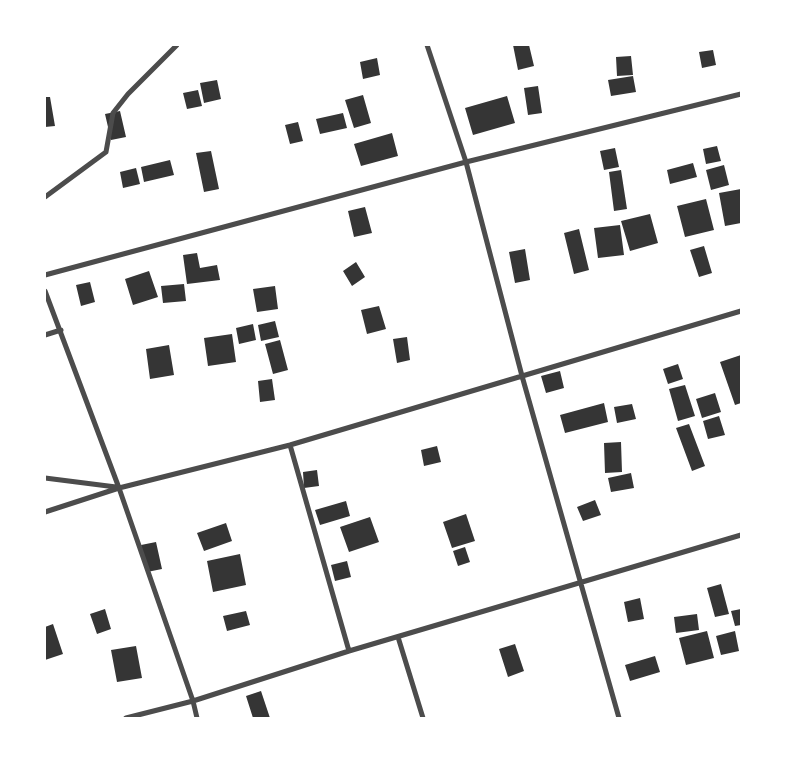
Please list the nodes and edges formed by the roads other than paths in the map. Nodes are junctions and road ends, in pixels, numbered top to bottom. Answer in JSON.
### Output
{"nodes":[{"id":1,"x":177,"y":45,"type":"edge"},
{"id":2,"x":426,"y":45,"type":"edge"},
{"id":3,"x":741,"y":94,"type":"edge"},
{"id":4,"x":466,"y":162,"type":"junction"},
{"id":5,"x":45,"y":197,"type":"edge"},
{"id":6,"x":45,"y":275,"type":"edge"},
{"id":7,"x":45,"y":291,"type":"edge"},
{"id":8,"x":741,"y":311,"type":"edge"},
{"id":9,"x":61,"y":330,"type":"junction"},
{"id":10,"x":45,"y":335,"type":"edge"},
{"id":11,"x":522,"y":376,"type":"junction"},
{"id":12,"x":290,"y":444,"type":"junction"},
{"id":13,"x":45,"y":478,"type":"edge"},
{"id":14,"x":119,"y":488,"type":"junction"},
{"id":15,"x":45,"y":512,"type":"edge"},
{"id":16,"x":741,"y":535,"type":"edge"},
{"id":17,"x":580,"y":583,"type":"junction"},
{"id":18,"x":398,"y":637,"type":"junction"},
{"id":19,"x":350,"y":651,"type":"junction"},
{"id":20,"x":193,"y":701,"type":"junction"},
{"id":21,"x":126,"y":718,"type":"edge"},
{"id":22,"x":197,"y":718,"type":"edge"},
{"id":23,"x":423,"y":718,"type":"edge"},
{"id":24,"x":619,"y":718,"type":"edge"}],
"edges":[{"from":1,"to":5,"type":"street"},
{"from":2,"to":4,"type":"street"},
{"from":3,"to":4,"type":"street"},
{"from":4,"to":6,"type":"street"},
{"from":4,"to":11,"type":"street"},
{"from":7,"to":9,"type":"street"},
{"from":8,"to":11,"type":"street"},
{"from":9,"to":10,"type":"street"},
{"from":9,"to":14,"type":"street"},
{"from":11,"to":12,"type":"street"},
{"from":11,"to":17,"type":"street"},
{"from":12,"to":14,"type":"street"},
{"from":12,"to":19,"type":"street"},
{"from":13,"to":14,"type":"street"},
{"from":14,"to":15,"type":"street"},
{"from":14,"to":20,"type":"street"},
{"from":16,"to":17,"type":"street"},
{"from":17,"to":18,"type":"street"},
{"from":17,"to":24,"type":"street"},
{"from":18,"to":19,"type":"street"},
{"from":18,"to":23,"type":"street"},
{"from":19,"to":20,"type":"street"},
{"from":20,"to":21,"type":"street"},
{"from":20,"to":22,"type":"street"}]}
